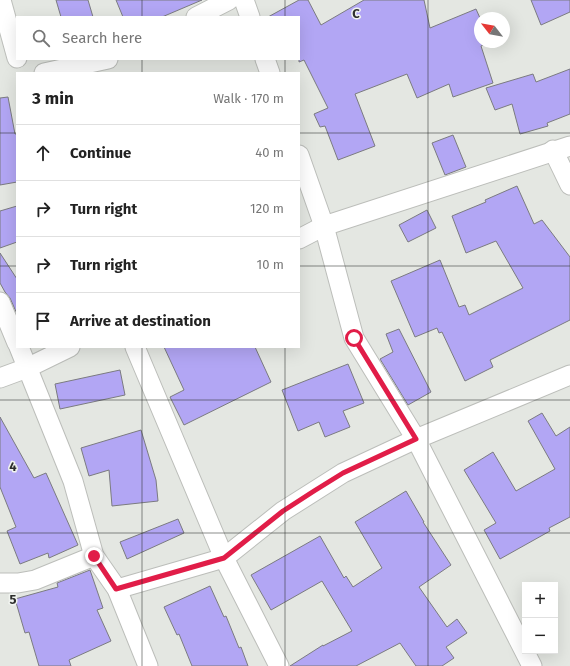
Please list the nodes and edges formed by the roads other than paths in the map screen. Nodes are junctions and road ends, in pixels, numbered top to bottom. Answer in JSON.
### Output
{"nodes":[{"id":1,"x":1,"y":0,"type":"edge"},
{"id":2,"x":229,"y":0,"type":"edge"},
{"id":3,"x":244,"y":0,"type":"edge"},
{"id":4,"x":198,"y":16,"type":"edge"},
{"id":5,"x":250,"y":16,"type":"edge"},
{"id":6,"x":16,"y":54,"type":"edge"},
{"id":7,"x":18,"y":60,"type":"edge"},
{"id":8,"x":103,"y":60,"type":"edge"},
{"id":9,"x":265,"y":60,"type":"edge"},
{"id":10,"x":21,"y":72,"type":"edge"},
{"id":11,"x":49,"y":72,"type":"edge"},
{"id":12,"x":270,"y":72,"type":"edge"},
{"id":13,"x":562,"y":148,"type":"edge"},
{"id":14,"x":300,"y":158,"type":"edge"},
{"id":15,"x":570,"y":184,"type":"edge"},
{"id":16,"x":324,"y":226,"type":"junction"},
{"id":17,"x":300,"y":238,"type":"edge"},
{"id":18,"x":0,"y":302,"type":"edge"},
{"id":19,"x":16,"y":341,"type":"edge"},
{"id":20,"x":19,"y":348,"type":"edge"},
{"id":21,"x":68,"y":348,"type":"edge"},
{"id":22,"x":135,"y":348,"type":"edge"},
{"id":23,"x":27,"y":368,"type":"junction"},
{"id":24,"x":570,"y":375,"type":"edge"},
{"id":25,"x":0,"y":378,"type":"edge"},
{"id":26,"x":416,"y":439,"type":"junction"},
{"id":27,"x":94,"y":556,"type":"junction"},
{"id":28,"x":224,"y":558,"type":"junction"},
{"id":29,"x":0,"y":583,"type":"edge"},
{"id":30,"x":116,"y":589,"type":"junction"},
{"id":31,"x":148,"y":666,"type":"edge"},
{"id":32,"x":280,"y":666,"type":"edge"},
{"id":33,"x":532,"y":666,"type":"edge"}],
"edges":[{"from":1,"to":6,"type":"street"},
{"from":2,"to":4,"type":"street"},
{"from":3,"to":5,"type":"street"},
{"from":7,"to":10,"type":"street"},
{"from":8,"to":11,"type":"street"},
{"from":9,"to":12,"type":"street"},
{"from":13,"to":15,"type":"street"},
{"from":13,"to":16,"type":"street"},
{"from":14,"to":16,"type":"street"},
{"from":16,"to":17,"type":"street"},
{"from":16,"to":26,"type":"street"},
{"from":18,"to":19,"type":"street"},
{"from":20,"to":23,"type":"street"},
{"from":21,"to":23,"type":"street"},
{"from":22,"to":28,"type":"street"},
{"from":23,"to":25,"type":"street"},
{"from":23,"to":27,"type":"street"},
{"from":24,"to":26,"type":"street"},
{"from":26,"to":28,"type":"street"},
{"from":26,"to":33,"type":"street"},
{"from":27,"to":29,"type":"street"},
{"from":27,"to":30,"type":"street"},
{"from":28,"to":30,"type":"street"},
{"from":28,"to":32,"type":"street"},
{"from":30,"to":31,"type":"street"}]}
